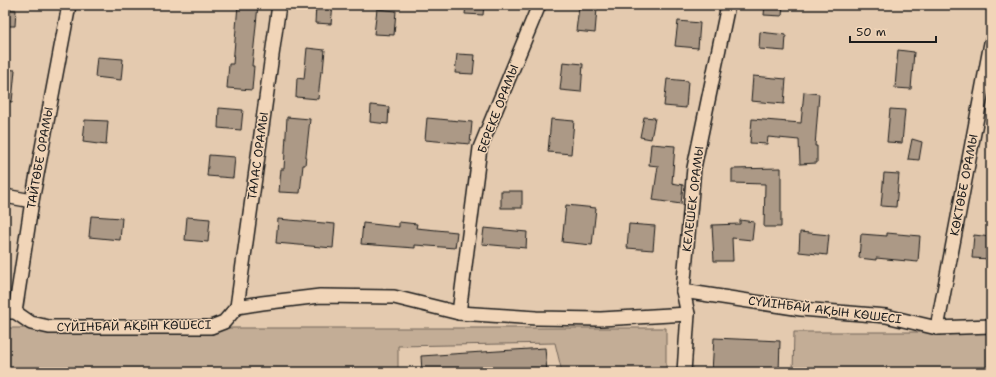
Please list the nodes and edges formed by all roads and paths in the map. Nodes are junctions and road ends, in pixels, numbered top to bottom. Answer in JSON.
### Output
{"nodes":[{"id":1,"x":69,"y":5,"type":"edge"},
{"id":2,"x":279,"y":5,"type":"edge"},
{"id":3,"x":539,"y":5,"type":"edge"},
{"id":4,"x":728,"y":5,"type":"edge"},
{"id":5,"x":991,"y":43,"type":"edge"},
{"id":6,"x":5,"y":196,"type":"edge"},
{"id":7,"x":32,"y":201,"type":"junction"},
{"id":8,"x":683,"y":291,"type":"junction"},
{"id":9,"x":237,"y":307,"type":"junction"},
{"id":10,"x":10,"y":312,"type":"edge"},
{"id":11,"x":460,"y":313,"type":"junction"},
{"id":12,"x":688,"y":314,"type":"junction"},
{"id":13,"x":991,"y":326,"type":"edge"},
{"id":14,"x":937,"y":328,"type":"junction"},
{"id":15,"x":684,"y":372,"type":"edge"}],
"edges":[{"from":1,"to":7,"type":"street","name":"ТАЙТӨБЕ ОРАМЫ"},
{"from":2,"to":9,"type":"street","name":"ТАЛАС ОРАМЫ"},
{"from":3,"to":11,"type":"street","name":"БЕРЕКЕ ОРАМЫ"},
{"from":4,"to":8,"type":"street","name":"КЕЛЕШЕК ОРАМЫ"},
{"from":5,"to":14,"type":"street","name":"КӨКТӨБЕ ОРАМЫ"},
{"from":6,"to":7,"type":"street"},
{"from":7,"to":10,"type":"street","name":"ТАЙТӨБЕ ОРАМЫ"},
{"from":8,"to":12,"type":"street","name":"КЕЛЕШЕК ОРАМЫ"},
{"from":8,"to":14,"type":"street","name":"СҮЙІНБАЙ АҚЫН КӨШЕСІ"},
{"from":9,"to":10,"type":"street","name":"СҮЙІНБАЙ АҚЫН КӨШЕСІ"},
{"from":9,"to":11,"type":"street"},
{"from":11,"to":12,"type":"street"},
{"from":12,"to":15,"type":"street","name":"КЕЛЕШЕК ОРАМЫ"},
{"from":13,"to":14,"type":"street","name":"СҮЙІНБАЙ АҚЫН КӨШЕСІ"}]}
